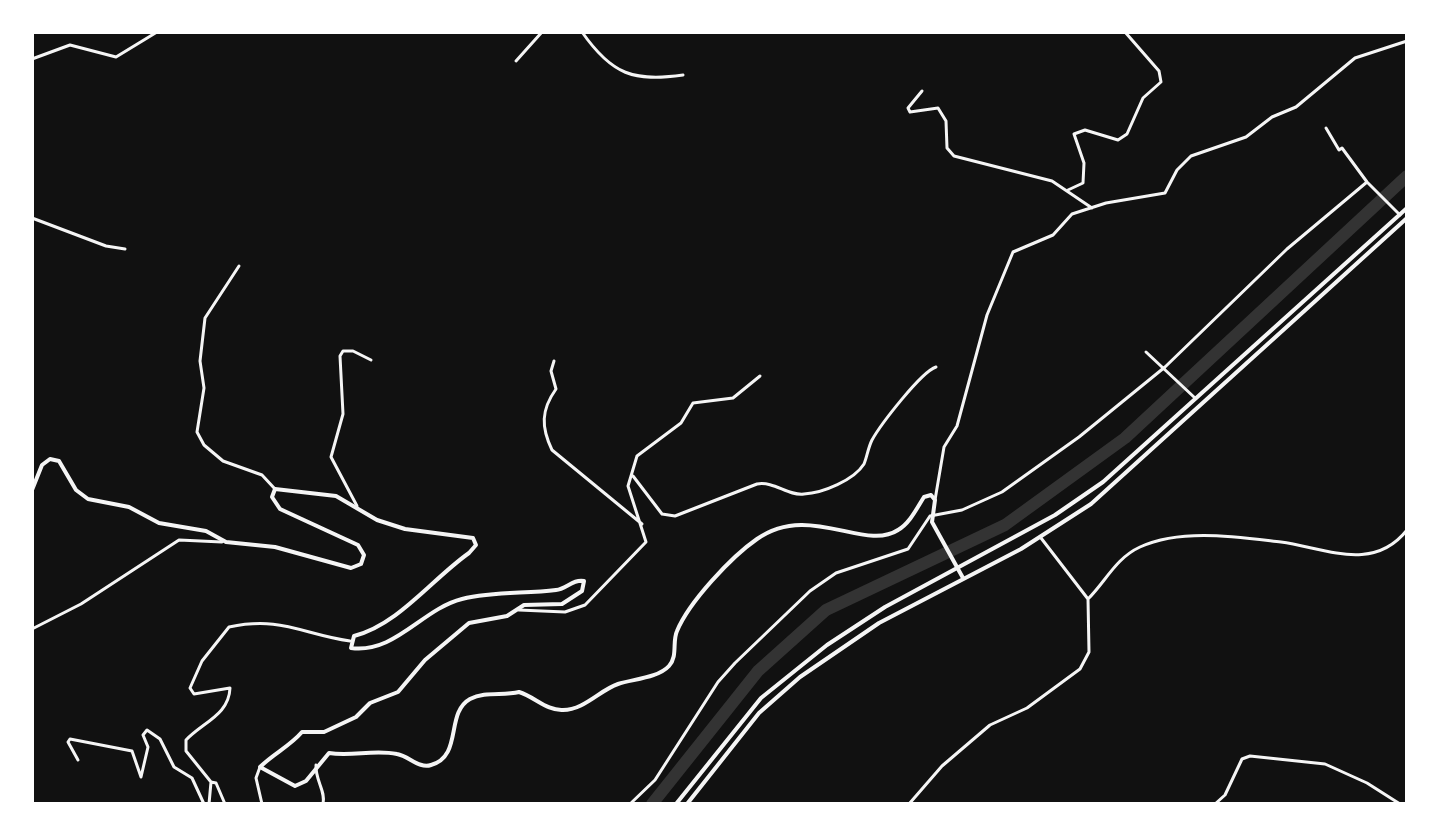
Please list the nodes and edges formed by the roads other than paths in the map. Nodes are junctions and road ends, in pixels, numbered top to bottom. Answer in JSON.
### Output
{"nodes":[{"id":1,"x":157,"y":32,"type":"edge"},
{"id":2,"x":542,"y":32,"type":"edge"},
{"id":3,"x":582,"y":32,"type":"edge"},
{"id":4,"x":1125,"y":32,"type":"edge"},
{"id":5,"x":1407,"y":41,"type":"edge"},
{"id":6,"x":32,"y":59,"type":"edge"},
{"id":7,"x":516,"y":61,"type":"dead end"},
{"id":8,"x":683,"y":75,"type":"dead end"},
{"id":9,"x":922,"y":91,"type":"dead end"},
{"id":10,"x":1326,"y":128,"type":"dead end"},
{"id":11,"x":1367,"y":182,"type":"junction"},
{"id":12,"x":1068,"y":190,"type":"junction"},
{"id":13,"x":32,"y":202,"type":"edge"},
{"id":14,"x":1092,"y":208,"type":"junction"},
{"id":15,"x":1407,"y":208,"type":"edge"},
{"id":16,"x":32,"y":210,"type":"edge"},
{"id":17,"x":1400,"y":215,"type":"junction"},
{"id":18,"x":32,"y":218,"type":"edge"},
{"id":19,"x":1407,"y":218,"type":"edge"},
{"id":20,"x":125,"y":249,"type":"dead end"},
{"id":21,"x":239,"y":266,"type":"dead end"},
{"id":22,"x":1146,"y":352,"type":"dead end"},
{"id":23,"x":371,"y":360,"type":"dead end"},
{"id":24,"x":554,"y":361,"type":"dead end"},
{"id":25,"x":936,"y":367,"type":"dead end"},
{"id":26,"x":1167,"y":369,"type":"junction"},
{"id":27,"x":760,"y":376,"type":"dead end"},
{"id":28,"x":1194,"y":397,"type":"junction"},
{"id":29,"x":633,"y":476,"type":"junction"},
{"id":30,"x":275,"y":489,"type":"junction"},
{"id":31,"x":32,"y":490,"type":"edge"},
{"id":32,"x":935,"y":500,"type":"junction"},
{"id":33,"x":357,"y":506,"type":"junction"},
{"id":34,"x":931,"y":519,"type":"junction"},
{"id":35,"x":642,"y":524,"type":"junction"},
{"id":36,"x":1407,"y":530,"type":"edge"},
{"id":37,"x":1041,"y":538,"type":"junction"},
{"id":38,"x":1405,"y":538,"type":"edge"},
{"id":39,"x":226,"y":542,"type":"junction"},
{"id":40,"x":959,"y":570,"type":"junction"},
{"id":41,"x":963,"y":578,"type":"junction"},
{"id":42,"x":1088,"y":599,"type":"junction"},
{"id":43,"x":515,"y":611,"type":"junction"},
{"id":44,"x":32,"y":629,"type":"edge"},
{"id":45,"x":350,"y":641,"type":"junction"},
{"id":46,"x":78,"y":760,"type":"dead end"},
{"id":47,"x":316,"y":765,"type":"junction"},
{"id":48,"x":260,"y":767,"type":"junction"},
{"id":49,"x":211,"y":782,"type":"junction"},
{"id":50,"x":206,"y":804,"type":"edge"},
{"id":51,"x":225,"y":804,"type":"edge"},
{"id":52,"x":262,"y":804,"type":"edge"},
{"id":53,"x":323,"y":804,"type":"edge"},
{"id":54,"x":630,"y":804,"type":"edge"},
{"id":55,"x":676,"y":804,"type":"edge"},
{"id":56,"x":687,"y":804,"type":"edge"},
{"id":57,"x":909,"y":804,"type":"edge"},
{"id":58,"x":1215,"y":804,"type":"edge"},
{"id":59,"x":1400,"y":804,"type":"edge"}],
"edges":[{"from":1,"to":6,"type":"street"},
{"from":2,"to":7,"type":"street"},
{"from":3,"to":8,"type":"street"},
{"from":4,"to":12,"type":"street"},
{"from":5,"to":14,"type":"street"},
{"from":9,"to":12,"type":"street"},
{"from":10,"to":11,"type":"street"},
{"from":11,"to":17,"type":"street"},
{"from":11,"to":26,"type":"street"},
{"from":12,"to":14,"type":"street"},
{"from":13,"to":16,"type":"street"},
{"from":14,"to":32,"type":"street"},
{"from":15,"to":17,"type":"street"},
{"from":17,"to":28,"type":"street"},
{"from":18,"to":20,"type":"street"},
{"from":19,"to":37,"type":"street"},
{"from":21,"to":30,"type":"street"},
{"from":22,"to":26,"type":"street"},
{"from":23,"to":33,"type":"street"},
{"from":24,"to":35,"type":"street"},
{"from":25,"to":29,"type":"street"},
{"from":26,"to":28,"type":"street"},
{"from":26,"to":34,"type":"street"},
{"from":27,"to":29,"type":"street"},
{"from":28,"to":40,"type":"street"},
{"from":29,"to":35,"type":"street"},
{"from":30,"to":33,"type":"street"},
{"from":30,"to":39,"type":"street"},
{"from":31,"to":39,"type":"street"},
{"from":32,"to":34,"type":"street"},
{"from":32,"to":47,"type":"street"},
{"from":33,"to":45,"type":"street"},
{"from":34,"to":40,"type":"street"},
{"from":34,"to":54,"type":"street"},
{"from":35,"to":43,"type":"street"},
{"from":36,"to":38,"type":"street"},
{"from":37,"to":41,"type":"street"},
{"from":37,"to":42,"type":"street"},
{"from":38,"to":42,"type":"street"},
{"from":39,"to":44,"type":"street"},
{"from":40,"to":41,"type":"street"},
{"from":40,"to":55,"type":"street"},
{"from":41,"to":56,"type":"street"},
{"from":42,"to":57,"type":"street"},
{"from":43,"to":45,"type":"street"},
{"from":43,"to":48,"type":"street"},
{"from":45,"to":49,"type":"street"},
{"from":46,"to":50,"type":"street"},
{"from":47,"to":48,"type":"street"},
{"from":47,"to":53,"type":"street"},
{"from":48,"to":52,"type":"street"},
{"from":49,"to":50,"type":"street"},
{"from":49,"to":51,"type":"street"},
{"from":58,"to":59,"type":"street"}]}
